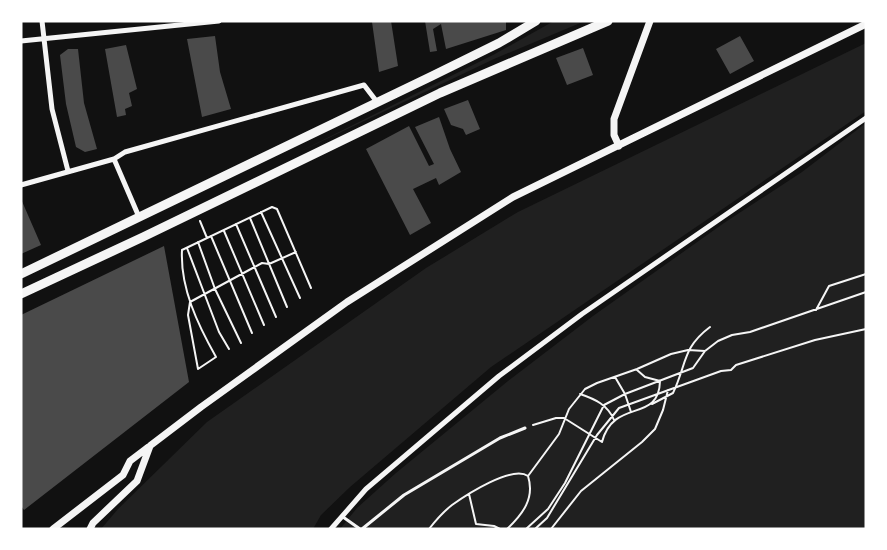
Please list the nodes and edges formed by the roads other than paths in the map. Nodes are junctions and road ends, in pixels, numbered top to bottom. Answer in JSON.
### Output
{"nodes":[{"id":1,"x":42,"y":21,"type":"edge"},
{"id":2,"x":219,"y":21,"type":"edge"},
{"id":3,"x":536,"y":21,"type":"edge"},
{"id":4,"x":608,"y":21,"type":"edge"},
{"id":5,"x":650,"y":21,"type":"edge"},
{"id":6,"x":866,"y":24,"type":"edge"},
{"id":7,"x":43,"y":40,"type":"junction"},
{"id":8,"x":21,"y":41,"type":"edge"},
{"id":9,"x":377,"y":102,"type":"junction"},
{"id":10,"x":866,"y":117,"type":"edge"},
{"id":11,"x":619,"y":146,"type":"junction"},
{"id":12,"x":114,"y":159,"type":"junction"},
{"id":13,"x":68,"y":171,"type":"junction"},
{"id":14,"x":21,"y":185,"type":"edge"},
{"id":15,"x":139,"y":217,"type":"junction"},
{"id":16,"x":21,"y":274,"type":"edge"},
{"id":17,"x":21,"y":294,"type":"edge"},
{"id":18,"x":525,"y":428,"type":"road end"},
{"id":19,"x":150,"y":446,"type":"junction"},
{"id":20,"x":341,"y":515,"type":"junction"},
{"id":21,"x":53,"y":529,"type":"edge"},
{"id":22,"x":90,"y":529,"type":"edge"},
{"id":23,"x":330,"y":529,"type":"edge"},
{"id":24,"x":361,"y":529,"type":"edge"}],
"edges":[{"from":1,"to":7,"type":"street"},
{"from":2,"to":7,"type":"street"},
{"from":3,"to":9,"type":"main road"},
{"from":4,"to":17,"type":"main road"},
{"from":5,"to":11,"type":"street"},
{"from":6,"to":11,"type":"street"},
{"from":7,"to":8,"type":"street"},
{"from":7,"to":13,"type":"street"},
{"from":9,"to":12,"type":"street"},
{"from":9,"to":15,"type":"main road"},
{"from":10,"to":20,"type":"street"},
{"from":11,"to":19,"type":"street"},
{"from":12,"to":13,"type":"street"},
{"from":12,"to":15,"type":"street"},
{"from":13,"to":14,"type":"street"},
{"from":15,"to":16,"type":"main road"},
{"from":18,"to":24,"type":"lane"},
{"from":19,"to":21,"type":"street"},
{"from":19,"to":22,"type":"street"},
{"from":20,"to":23,"type":"street"},
{"from":20,"to":24,"type":"lane"}]}
